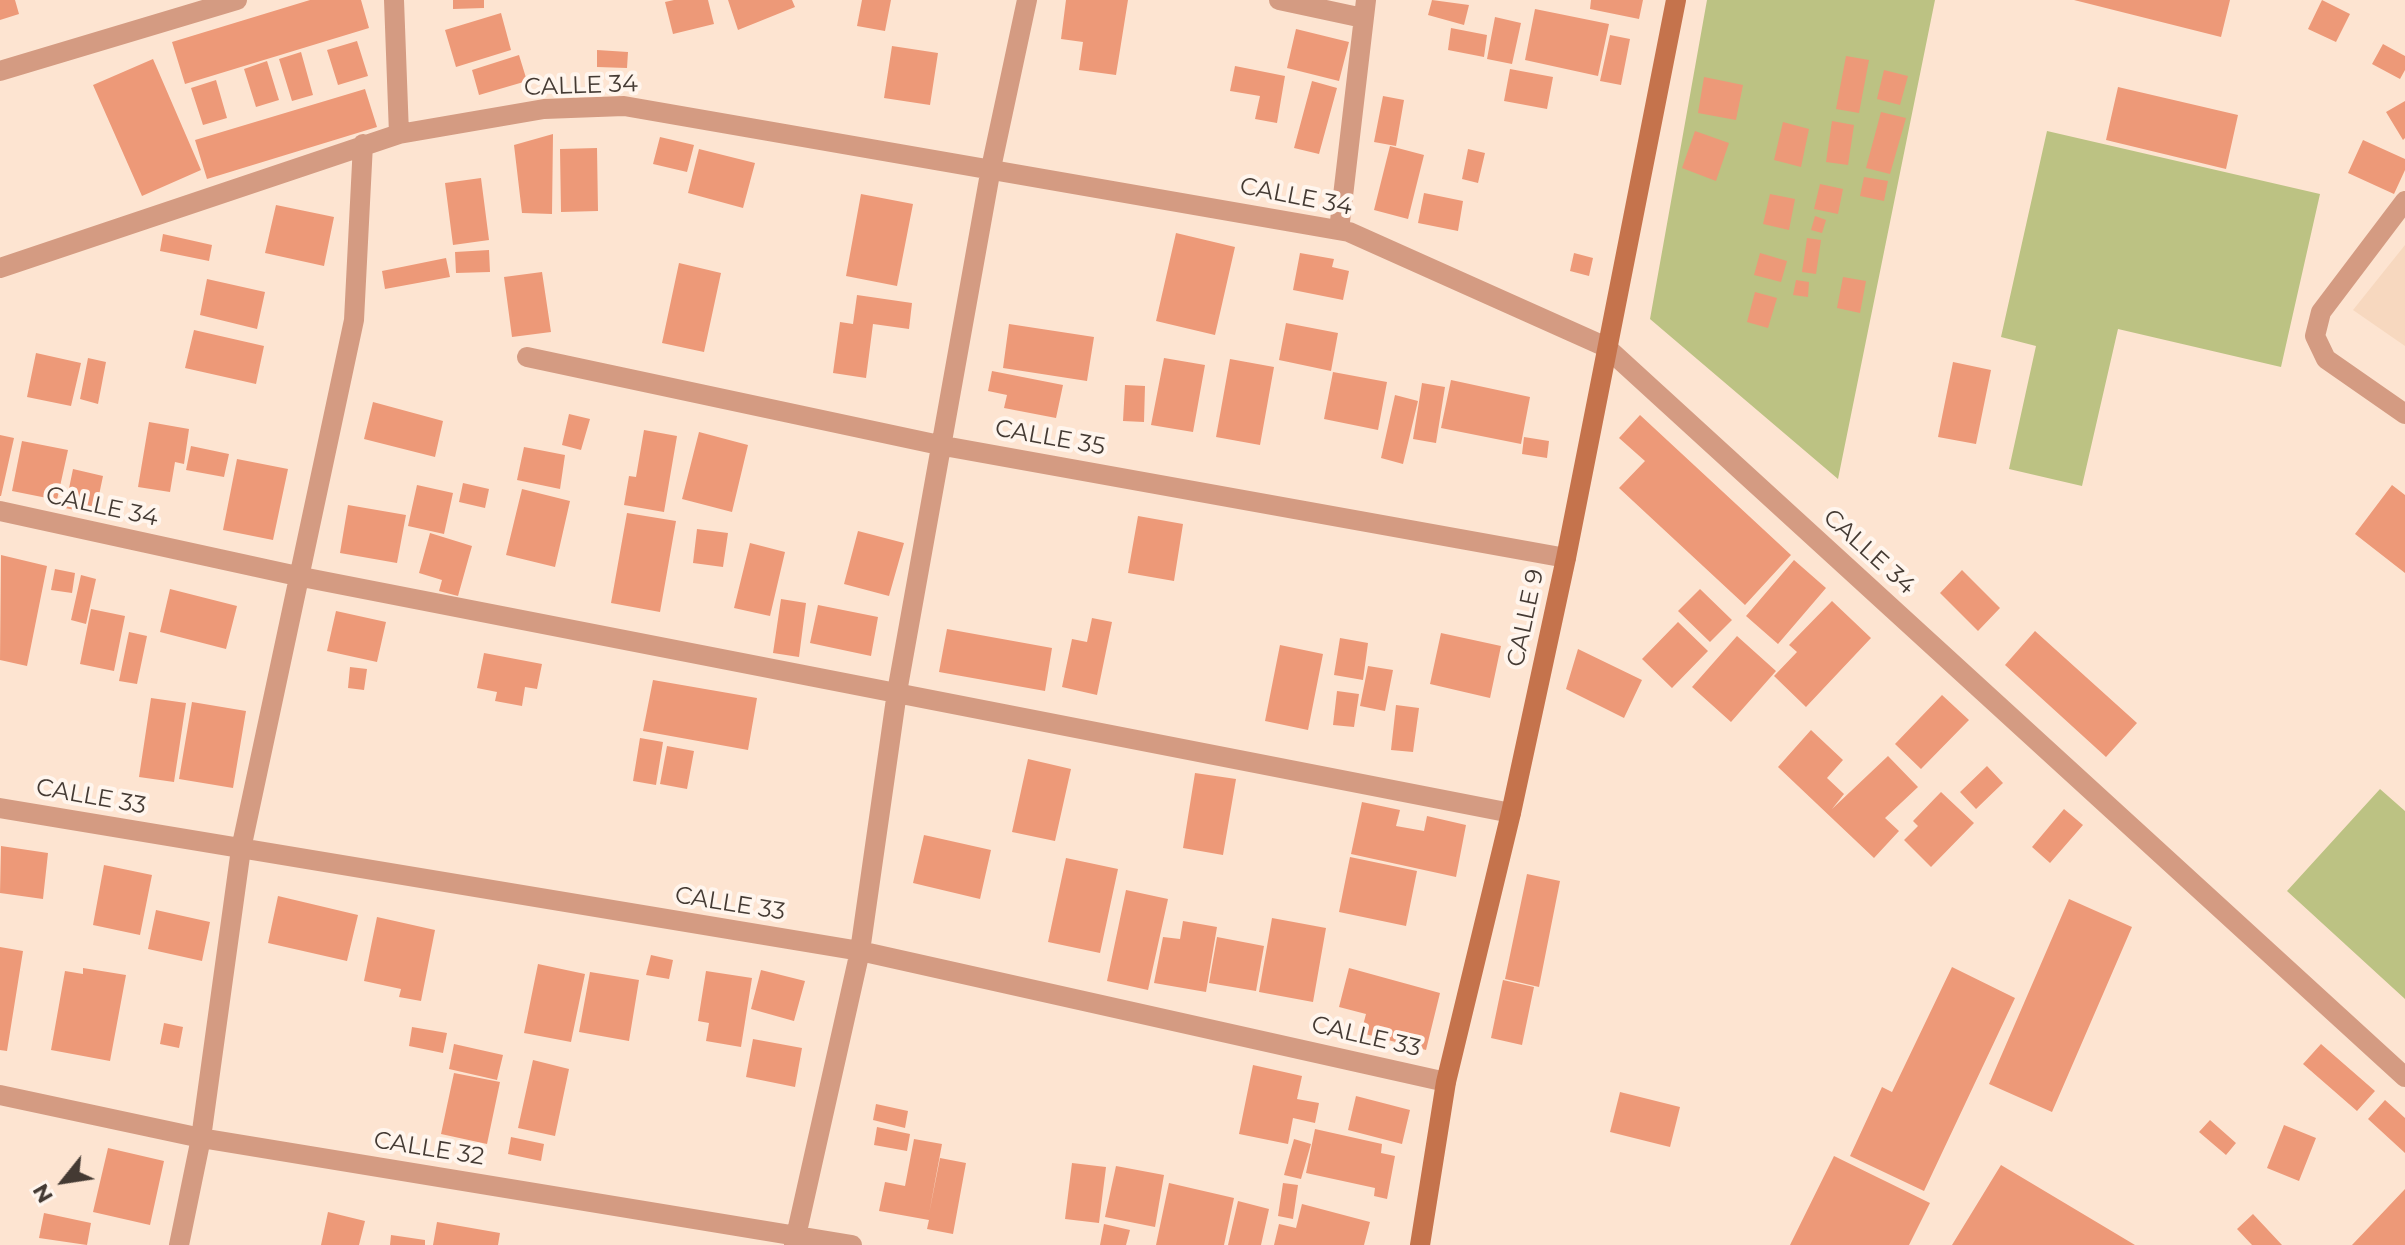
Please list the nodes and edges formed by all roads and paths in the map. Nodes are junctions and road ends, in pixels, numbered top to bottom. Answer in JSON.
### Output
{"nodes":[{"id":1,"x":237,"y":0,"type":"edge"},
{"id":2,"x":394,"y":0,"type":"edge"},
{"id":3,"x":1027,"y":0,"type":"edge"},
{"id":4,"x":1279,"y":0,"type":"edge"},
{"id":5,"x":1676,"y":0,"type":"edge"},
{"id":6,"x":1364,"y":9,"type":"edge"},
{"id":7,"x":0,"y":71,"type":"edge"},
{"id":8,"x":399,"y":134,"type":"junction"},
{"id":9,"x":363,"y":144,"type":"junction"},
{"id":10,"x":991,"y":168,"type":"junction"},
{"id":11,"x":2405,"y":201,"type":"edge"},
{"id":12,"x":1339,"y":230,"type":"junction"},
{"id":13,"x":0,"y":268,"type":"edge"},
{"id":14,"x":1606,"y":347,"type":"junction"},
{"id":15,"x":527,"y":357,"type":"dead end"},
{"id":16,"x":2405,"y":414,"type":"edge"},
{"id":17,"x":944,"y":446,"type":"junction"},
{"id":18,"x":0,"y":511,"type":"edge"},
{"id":19,"x":1566,"y":558,"type":"junction"},
{"id":20,"x":302,"y":577,"type":"junction"},
{"id":21,"x":897,"y":692,"type":"junction"},
{"id":22,"x":0,"y":808,"type":"edge"},
{"id":23,"x":1511,"y":813,"type":"junction"},
{"id":24,"x":241,"y":849,"type":"junction"},
{"id":25,"x":860,"y":951,"type":"junction"},
{"id":26,"x":2405,"y":1077,"type":"edge"},
{"id":27,"x":1446,"y":1082,"type":"junction"},
{"id":28,"x":0,"y":1095,"type":"edge"},
{"id":29,"x":201,"y":1138,"type":"junction"},
{"id":30,"x":795,"y":1240,"type":"edge"},
{"id":31,"x":179,"y":1245,"type":"edge"},
{"id":32,"x":852,"y":1245,"type":"edge"},
{"id":33,"x":1420,"y":1245,"type":"edge"}],
"edges":[{"from":1,"to":7,"type":"street"},
{"from":2,"to":8,"type":"street"},
{"from":3,"to":10,"type":"street"},
{"from":4,"to":6,"type":"street"},
{"from":5,"to":14,"type":"street","name":"CALLE 9"},
{"from":6,"to":12,"type":"street"},
{"from":8,"to":9,"type":"street","name":"CALLE 34"},
{"from":8,"to":10,"type":"street","name":"CALLE 34"},
{"from":9,"to":13,"type":"street","name":"CALLE 34"},
{"from":9,"to":20,"type":"street"},
{"from":10,"to":12,"type":"street","name":"CALLE 34"},
{"from":10,"to":17,"type":"street"},
{"from":11,"to":16,"type":"street"},
{"from":12,"to":14,"type":"street","name":"CALLE 34"},
{"from":14,"to":19,"type":"street","name":"CALLE 9"},
{"from":14,"to":26,"type":"street","name":"CALLE 34"},
{"from":15,"to":17,"type":"street","name":"CALLE 35"},
{"from":17,"to":19,"type":"street","name":"CALLE 35"},
{"from":17,"to":21,"type":"street"},
{"from":18,"to":20,"type":"street","name":"CALLE 34"},
{"from":19,"to":23,"type":"street","name":"CALLE 9"},
{"from":20,"to":21,"type":"street","name":"CALLE 34"},
{"from":20,"to":24,"type":"street"},
{"from":21,"to":23,"type":"street","name":"CALLE 34"},
{"from":21,"to":25,"type":"street"},
{"from":22,"to":24,"type":"street","name":"CALLE 33"},
{"from":23,"to":27,"type":"street","name":"CALLE 9"},
{"from":24,"to":25,"type":"street","name":"CALLE 33"},
{"from":24,"to":29,"type":"street"},
{"from":25,"to":27,"type":"street","name":"CALLE 33"},
{"from":25,"to":30,"type":"street"},
{"from":27,"to":33,"type":"street","name":"CALLE 9"},
{"from":28,"to":29,"type":"street","name":"CALLE 32"},
{"from":29,"to":30,"type":"street","name":"CALLE 32"},
{"from":29,"to":31,"type":"street"},
{"from":30,"to":32,"type":"street","name":"CALLE 32"}]}
